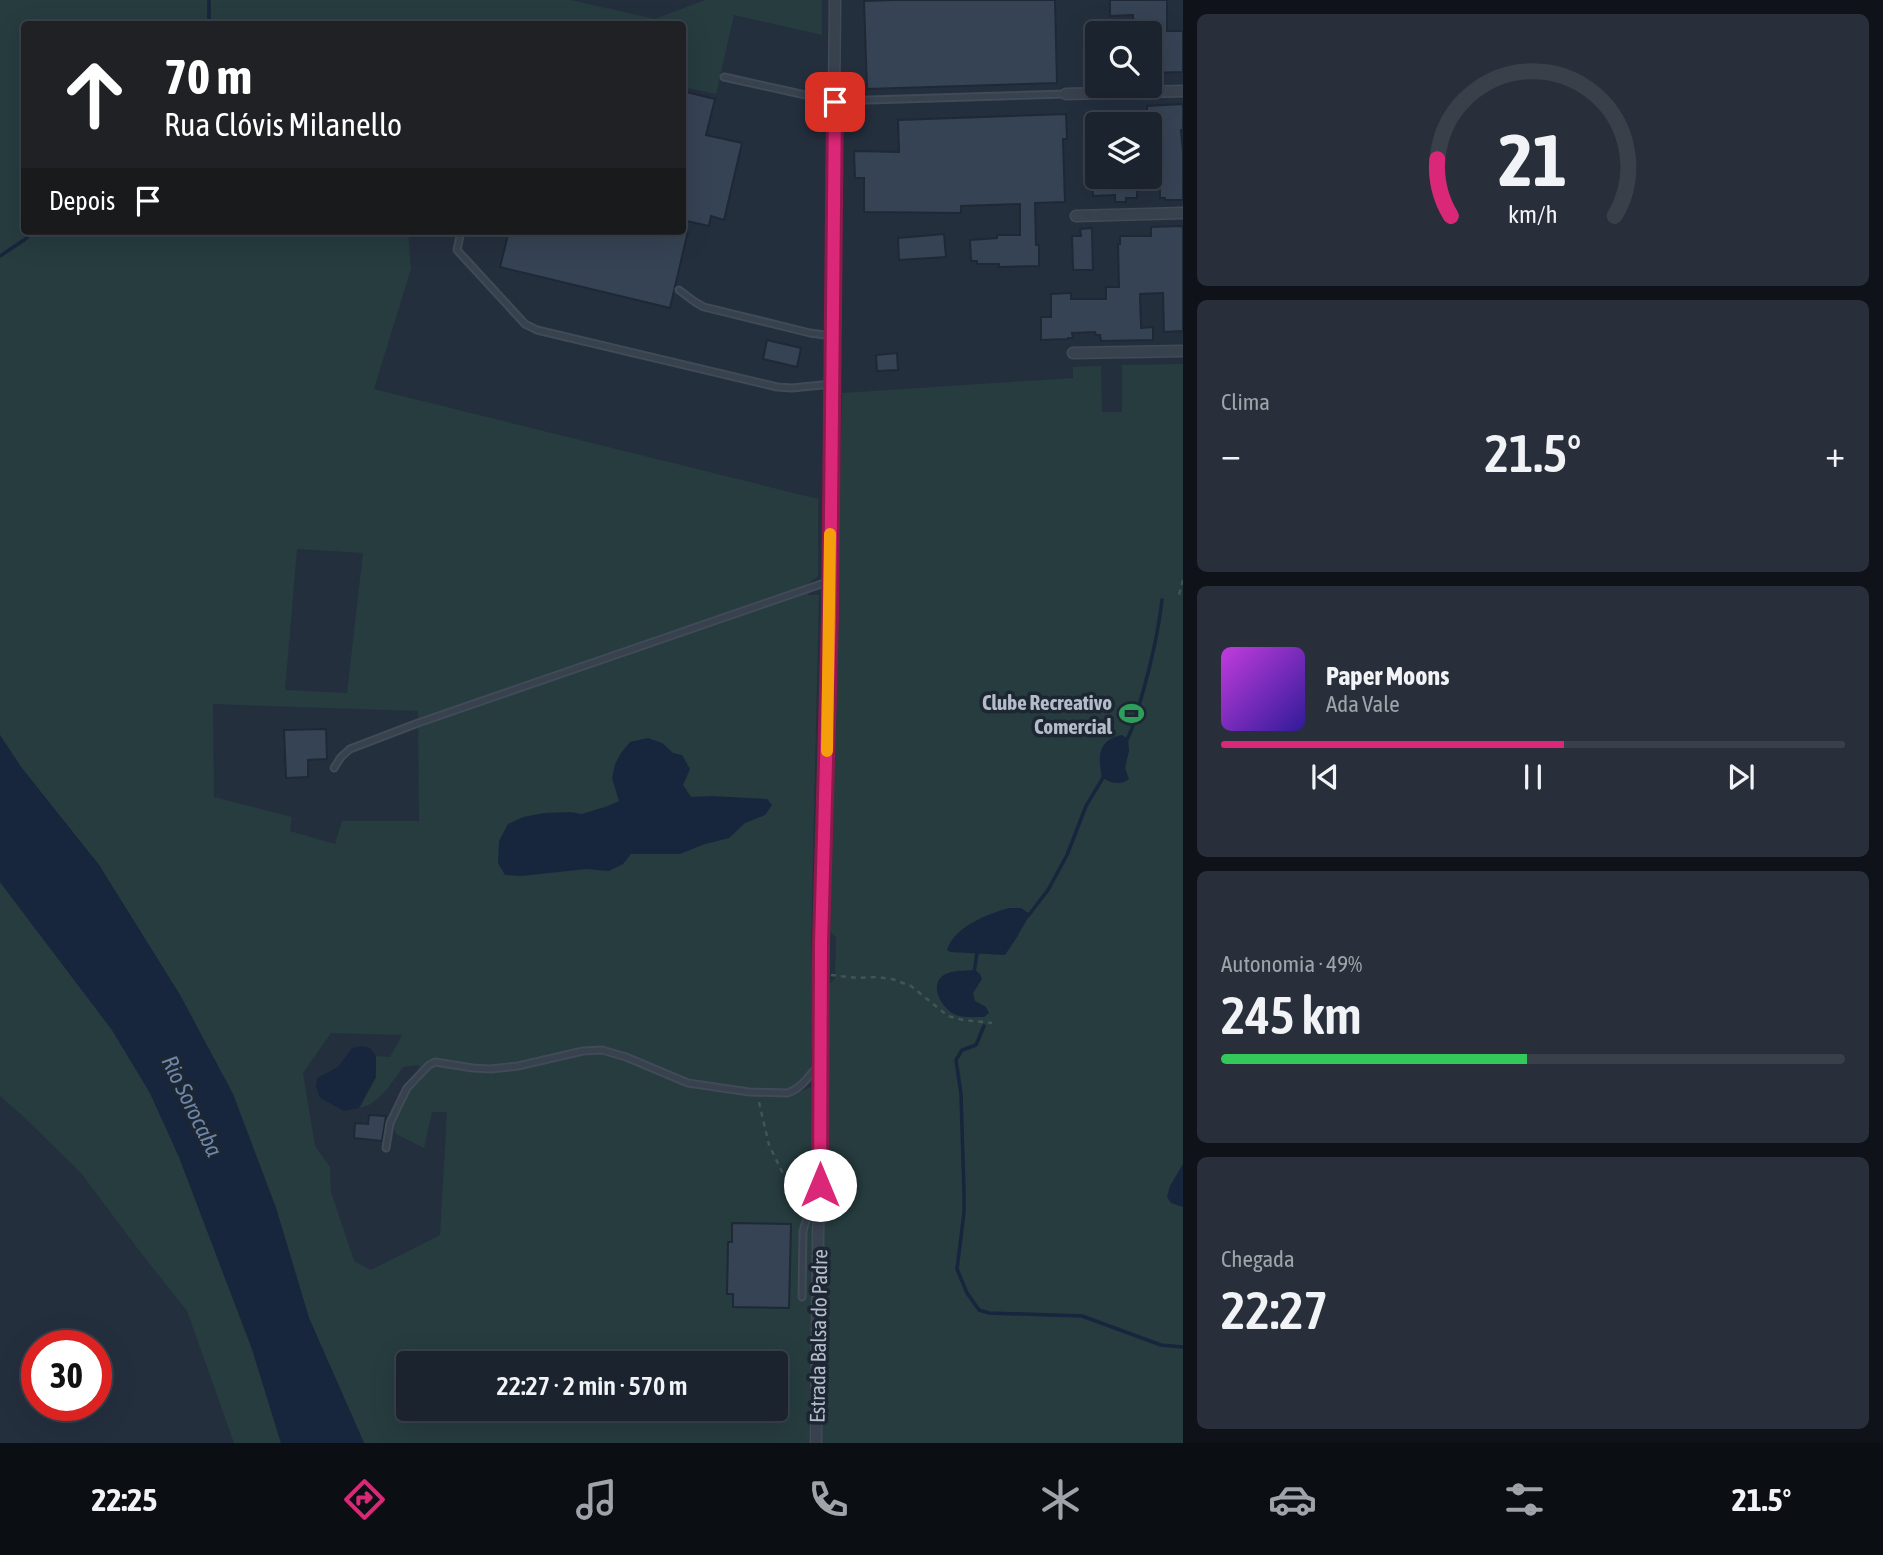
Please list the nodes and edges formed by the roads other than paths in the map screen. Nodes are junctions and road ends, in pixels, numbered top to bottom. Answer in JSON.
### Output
{"nodes":[{"id":1,"x":835,"y":0,"type":"edge"},
{"id":2,"x":724,"y":77,"type":"dead end"},
{"id":3,"x":1183,"y":91,"type":"edge"},
{"id":4,"x":1066,"y":94,"type":"joint"},
{"id":5,"x":835,"y":99,"type":"junction"},
{"id":6,"x":1183,"y":213,"type":"edge"},
{"id":7,"x":1076,"y":216,"type":"dead end"},
{"id":8,"x":460,"y":235,"type":"edge"},
{"id":9,"x":679,"y":290,"type":"dead end"},
{"id":10,"x":832,"y":336,"type":"junction"},
{"id":11,"x":1183,"y":351,"type":"edge"},
{"id":12,"x":1073,"y":353,"type":"dead end"},
{"id":13,"x":832,"y":384,"type":"junction"},
{"id":14,"x":830,"y":581,"type":"junction"},
{"id":15,"x":334,"y":768,"type":"dead end"},
{"id":16,"x":821,"y":1061,"type":"junction"},
{"id":17,"x":386,"y":1148,"type":"dead end"},
{"id":18,"x":820,"y":1185,"type":"junction"},
{"id":19,"x":802,"y":1297,"type":"dead end"},
{"id":20,"x":816,"y":1443,"type":"edge"}],
"edges":[{"from":1,"to":5,"type":"street","name":"Estrada Balsa do Padre"},
{"from":2,"to":5,"type":"lane"},
{"from":3,"to":4,"type":"street"},
{"from":4,"to":5,"type":"lane"},
{"from":5,"to":10,"type":"street","name":"Estrada Balsa do Padre"},
{"from":6,"to":7,"type":"street"},
{"from":8,"to":13,"type":"lane"},
{"from":9,"to":10,"type":"lane"},
{"from":10,"to":13,"type":"street","name":"Estrada Balsa do Padre"},
{"from":11,"to":12,"type":"street"},
{"from":13,"to":14,"type":"street","name":"Estrada Balsa do Padre"},
{"from":14,"to":15,"type":"lane"},
{"from":14,"to":16,"type":"street","name":"Estrada Balsa do Padre"},
{"from":16,"to":17,"type":"lane"},
{"from":16,"to":18,"type":"street","name":"Estrada Balsa do Padre"},
{"from":18,"to":19,"type":"lane"},
{"from":18,"to":20,"type":"street","name":"Estrada Balsa do Padre"}]}
